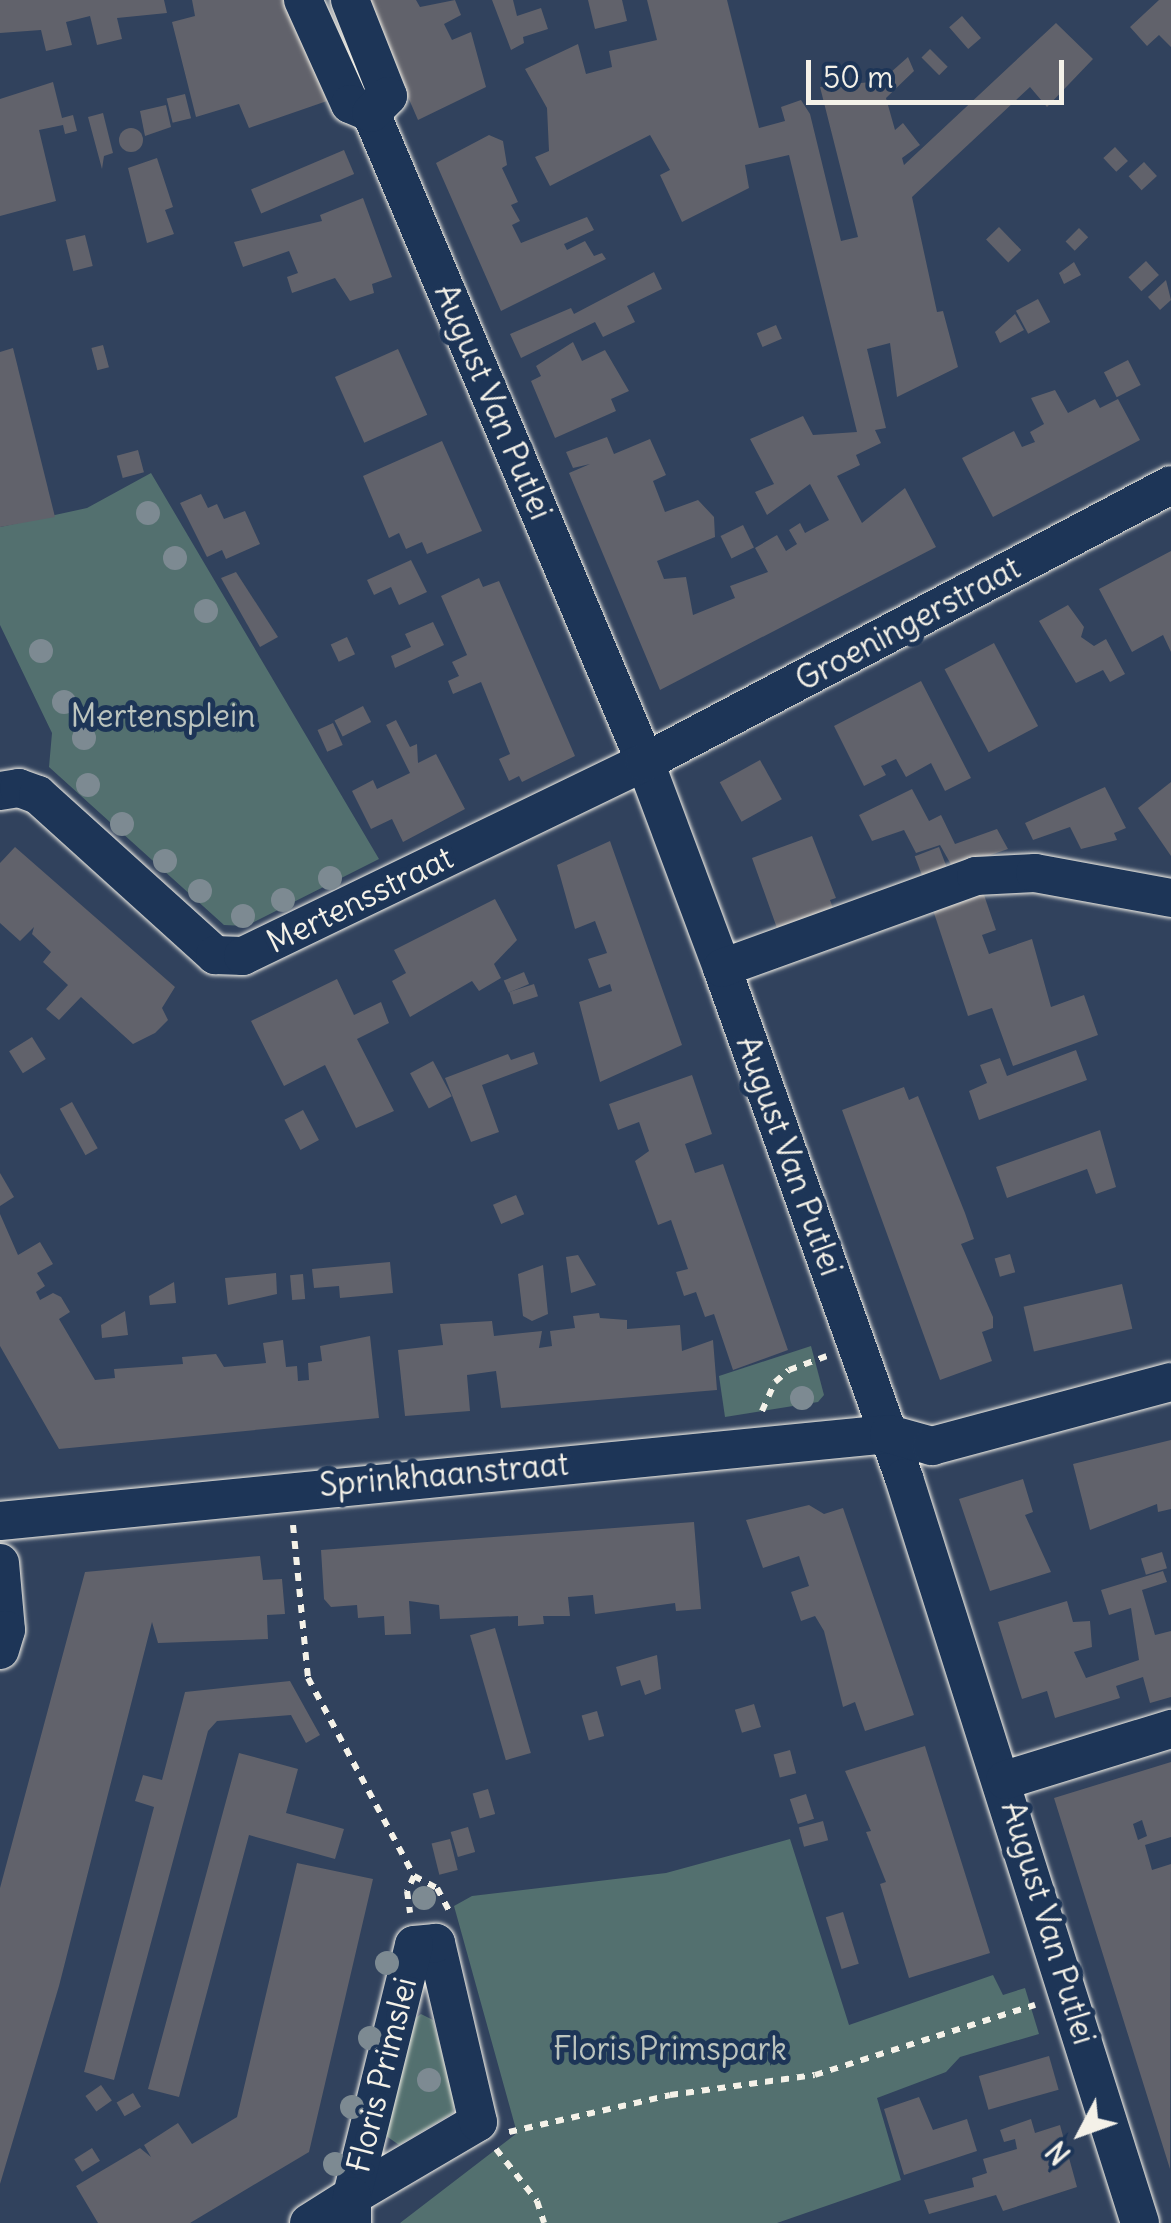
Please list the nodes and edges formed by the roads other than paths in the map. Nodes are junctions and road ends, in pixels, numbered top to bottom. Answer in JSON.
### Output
{"nodes":[{"id":1,"x":304,"y":0,"type":"edge"},
{"id":2,"x":350,"y":0,"type":"edge"},
{"id":3,"x":372,"y":112,"type":"junction"},
{"id":4,"x":1171,"y":485,"type":"edge"},
{"id":5,"x":644,"y":762,"type":"junction"},
{"id":6,"x":0,"y":791,"type":"edge"},
{"id":7,"x":1171,"y":898,"type":"edge"},
{"id":8,"x":722,"y":968,"type":"junction"},
{"id":9,"x":1171,"y":1382,"type":"edge"},
{"id":10,"x":889,"y":1434,"type":"junction"},
{"id":11,"x":0,"y":1520,"type":"edge"},
{"id":12,"x":0,"y":1563,"type":"edge"},
{"id":13,"x":0,"y":1650,"type":"edge"},
{"id":14,"x":1171,"y":1729,"type":"edge"},
{"id":15,"x":1005,"y":1780,"type":"junction"},
{"id":16,"x":352,"y":2210,"type":"edge"},
{"id":17,"x":308,"y":2223,"type":"edge"},
{"id":18,"x":1140,"y":2223,"type":"edge"}],
"edges":[{"from":1,"to":3,"type":"street","name":"August Van Putlei"},
{"from":2,"to":3,"type":"street"},
{"from":3,"to":5,"type":"street","name":"August Van Putlei"},
{"from":4,"to":5,"type":"street","name":"Groeningerstraat"},
{"from":5,"to":6,"type":"street","name":"Mertensstraat"},
{"from":5,"to":8,"type":"street","name":"August Van Putlei"},
{"from":7,"to":8,"type":"street"},
{"from":8,"to":10,"type":"street","name":"August Van Putlei"},
{"from":9,"to":10,"type":"street","name":"Sprinkhaanstraat"},
{"from":10,"to":11,"type":"street","name":"Sprinkhaanstraat"},
{"from":10,"to":15,"type":"street","name":"August Van Putlei"},
{"from":12,"to":13,"type":"street"},
{"from":14,"to":15,"type":"street"},
{"from":15,"to":18,"type":"street","name":"August Van Putlei"},
{"from":16,"to":16,"type":"street","name":"Floris Primslei"},
{"from":16,"to":17,"type":"street","name":"Floris Primslei"}]}
